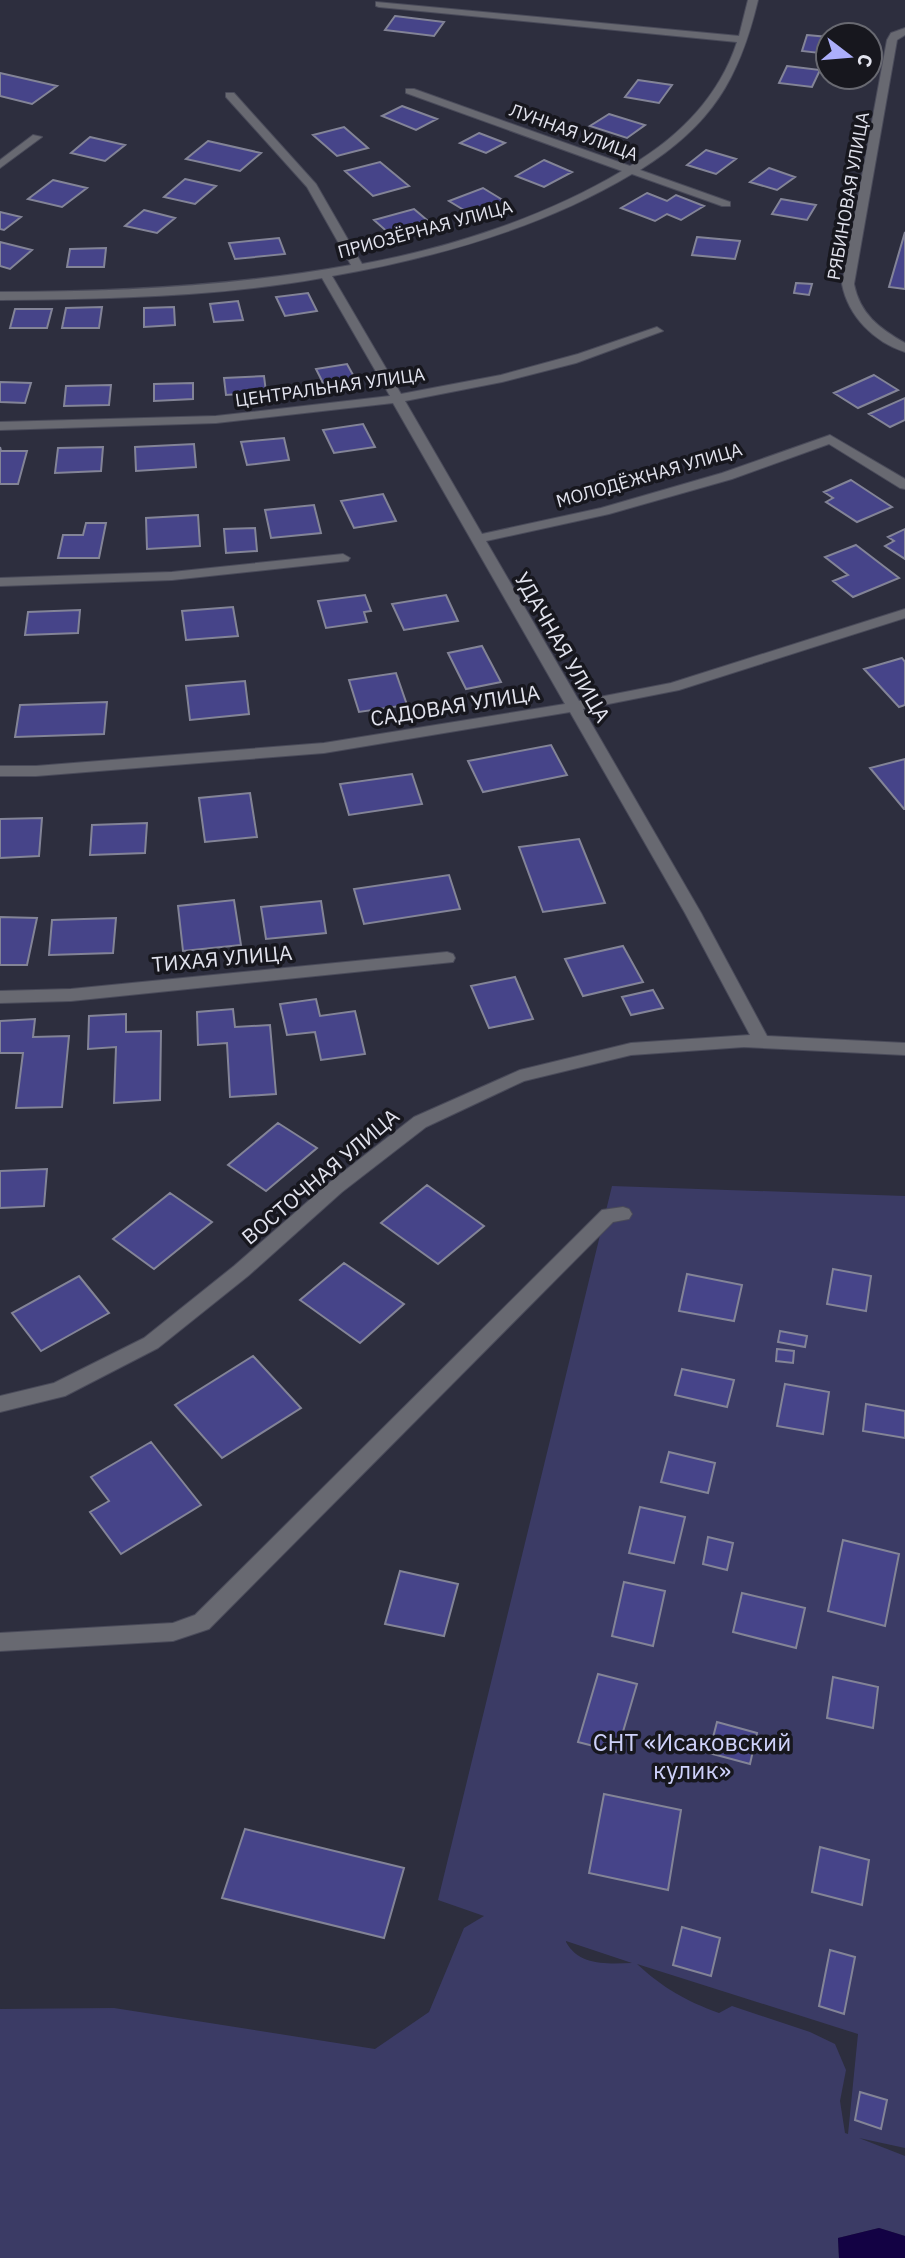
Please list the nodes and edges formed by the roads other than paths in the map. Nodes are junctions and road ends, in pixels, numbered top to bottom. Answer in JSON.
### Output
{"nodes":[{"id":1,"x":753,"y":0,"type":"edge"},
{"id":2,"x":379,"y":4,"type":"dead end"},
{"id":3,"x":905,"y":31,"type":"edge"},
{"id":4,"x":744,"y":40,"type":"junction"},
{"id":5,"x":410,"y":91,"type":"dead end"},
{"id":6,"x":230,"y":94,"type":"dead end"},
{"id":7,"x":37,"y":137,"type":"dead end"},
{"id":8,"x":0,"y":165,"type":"edge"},
{"id":9,"x":632,"y":171,"type":"junction"},
{"id":10,"x":726,"y":204,"type":"dead end"},
{"id":11,"x":358,"y":267,"type":"junction"},
{"id":12,"x":325,"y":273,"type":"junction"},
{"id":13,"x":0,"y":296,"type":"edge"},
{"id":14,"x":657,"y":331,"type":"dead end"},
{"id":15,"x":905,"y":348,"type":"edge"},
{"id":16,"x":396,"y":399,"type":"junction"},
{"id":17,"x":0,"y":426,"type":"edge"},
{"id":18,"x":905,"y":485,"type":"edge"},
{"id":19,"x":476,"y":539,"type":"junction"},
{"id":20,"x":343,"y":558,"type":"dead end"},
{"id":21,"x":0,"y":582,"type":"edge"},
{"id":22,"x":905,"y":613,"type":"edge"},
{"id":23,"x":573,"y":707,"type":"junction"},
{"id":24,"x":0,"y":771,"type":"edge"},
{"id":25,"x":447,"y":958,"type":"dead end"},
{"id":26,"x":0,"y":997,"type":"edge"},
{"id":27,"x":762,"y":1042,"type":"junction"},
{"id":28,"x":905,"y":1049,"type":"edge"},
{"id":29,"x":623,"y":1214,"type":"dead end"},
{"id":30,"x":0,"y":1404,"type":"edge"},
{"id":31,"x":0,"y":1642,"type":"edge"}],
"edges":[{"from":1,"to":4,"type":"street","name":"ПРИОЗЁРНАЯ УЛИЦА"},
{"from":2,"to":4,"type":"street"},
{"from":3,"to":15,"type":"street","name":"РЯБИНОВАЯ УЛИЦА"},
{"from":4,"to":9,"type":"street","name":"ПРИОЗЁРНАЯ УЛИЦА"},
{"from":5,"to":9,"type":"street","name":"ЛУННАЯ УЛИЦА"},
{"from":6,"to":11,"type":"street"},
{"from":7,"to":8,"type":"street"},
{"from":9,"to":10,"type":"street","name":"ЛУННАЯ УЛИЦА"},
{"from":9,"to":11,"type":"street","name":"ПРИОЗЁРНАЯ УЛИЦА"},
{"from":11,"to":12,"type":"street","name":"ПРИОЗЁРНАЯ УЛИЦА"},
{"from":12,"to":13,"type":"street","name":"ПРИОЗЁРНАЯ УЛИЦА"},
{"from":12,"to":16,"type":"street","name":"УДАЧНАЯ УЛИЦА"},
{"from":14,"to":16,"type":"street","name":"ЦЕНТРАЛЬНАЯ УЛИЦА"},
{"from":16,"to":17,"type":"street","name":"ЦЕНТРАЛЬНАЯ УЛИЦА"},
{"from":16,"to":19,"type":"street","name":"УДАЧНАЯ УЛИЦА"},
{"from":18,"to":19,"type":"street","name":"МОЛОДЁЖНАЯ УЛИЦА"},
{"from":19,"to":23,"type":"street","name":"УДАЧНАЯ УЛИЦА"},
{"from":20,"to":21,"type":"street"},
{"from":22,"to":23,"type":"street","name":"САДОВАЯ УЛИЦА"},
{"from":23,"to":24,"type":"street","name":"САДОВАЯ УЛИЦА"},
{"from":23,"to":27,"type":"street","name":"УДАЧНАЯ УЛИЦА"},
{"from":25,"to":26,"type":"street","name":"ТИХАЯ УЛИЦА"},
{"from":27,"to":28,"type":"street","name":"ВОСТОЧНАЯ УЛИЦА"},
{"from":27,"to":30,"type":"street","name":"ВОСТОЧНАЯ УЛИЦА"},
{"from":29,"to":31,"type":"street"}]}
